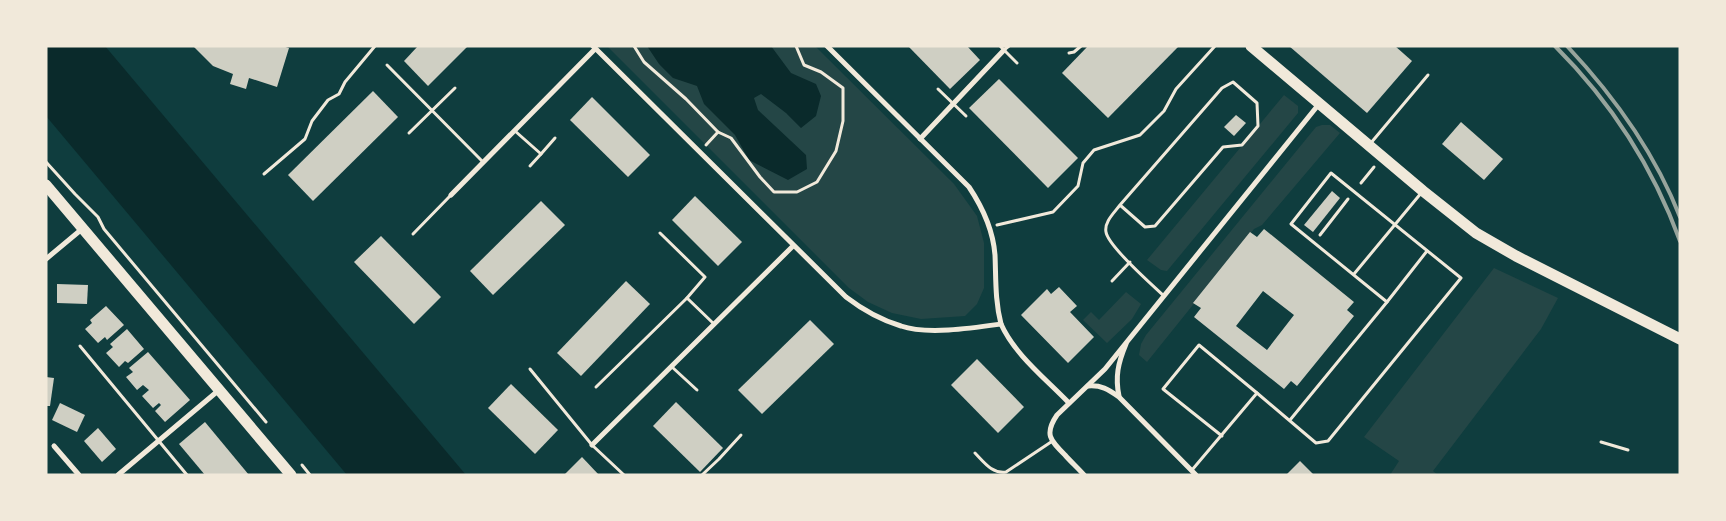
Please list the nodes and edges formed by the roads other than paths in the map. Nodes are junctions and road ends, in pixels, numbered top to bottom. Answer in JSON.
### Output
{"nodes":[{"id":1,"x":827,"y":46,"type":"edge"},
{"id":2,"x":1251,"y":46,"type":"edge"},
{"id":3,"x":594,"y":47,"type":"edge"},
{"id":4,"x":1004,"y":48,"type":"edge"},
{"id":5,"x":1017,"y":63,"type":"dead end"},
{"id":6,"x":387,"y":65,"type":"dead end"},
{"id":7,"x":1428,"y":75,"type":"dead end"},
{"id":8,"x":455,"y":88,"type":"dead end"},
{"id":9,"x":938,"y":89,"type":"dead end"},
{"id":10,"x":1319,"y":103,"type":"junction"},
{"id":11,"x":954,"y":104,"type":"junction"},
{"id":12,"x":432,"y":111,"type":"junction"},
{"id":13,"x":966,"y":116,"type":"dead end"},
{"id":14,"x":515,"y":131,"type":"junction"},
{"id":15,"x":410,"y":133,"type":"dead end"},
{"id":16,"x":555,"y":138,"type":"dead end"},
{"id":17,"x":920,"y":139,"type":"junction"},
{"id":18,"x":1369,"y":145,"type":"junction"},
{"id":19,"x":541,"y":154,"type":"junction"},
{"id":20,"x":483,"y":163,"type":"junction"},
{"id":21,"x":530,"y":166,"type":"dead end"},
{"id":22,"x":46,"y":185,"type":"edge"},
{"id":23,"x":1423,"y":191,"type":"junction"},
{"id":24,"x":451,"y":196,"type":"joint"},
{"id":25,"x":1120,"y":206,"type":"junction"},
{"id":26,"x":1395,"y":223,"type":"junction"},
{"id":27,"x":83,"y":228,"type":"junction"},
{"id":28,"x":660,"y":233,"type":"dead end"},
{"id":29,"x":413,"y":234,"type":"dead end"},
{"id":30,"x":793,"y":246,"type":"junction"},
{"id":31,"x":1427,"y":250,"type":"junction"},
{"id":32,"x":46,"y":259,"type":"edge"},
{"id":33,"x":1130,"y":262,"type":"junction"},
{"id":34,"x":1354,"y":274,"type":"junction"},
{"id":35,"x":1112,"y":280,"type":"dead end"},
{"id":36,"x":1163,"y":295,"type":"junction"},
{"id":37,"x":687,"y":298,"type":"junction"},
{"id":38,"x":1386,"y":302,"type":"junction"},
{"id":39,"x":715,"y":324,"type":"junction"},
{"id":40,"x":1000,"y":324,"type":"junction"},
{"id":41,"x":1130,"y":336,"type":"junction"},
{"id":42,"x":1680,"y":339,"type":"edge"},
{"id":43,"x":80,"y":346,"type":"dead end"},
{"id":44,"x":672,"y":366,"type":"junction"},
{"id":45,"x":530,"y":369,"type":"dead end"},
{"id":46,"x":1088,"y":386,"type":"junction"},
{"id":47,"x":596,"y":387,"type":"dead end"},
{"id":48,"x":219,"y":389,"type":"junction"},
{"id":49,"x":697,"y":390,"type":"dead end"},
{"id":50,"x":1257,"y":393,"type":"junction"},
{"id":51,"x":1119,"y":397,"type":"junction"},
{"id":52,"x":1069,"y":403,"type":"junction"},
{"id":53,"x":1290,"y":420,"type":"junction"},
{"id":54,"x":741,"y":435,"type":"dead end"},
{"id":55,"x":1222,"y":436,"type":"junction"},
{"id":56,"x":159,"y":441,"type":"junction"},
{"id":57,"x":1052,"y":442,"type":"junction"},
{"id":58,"x":592,"y":445,"type":"junction"},
{"id":59,"x":54,"y":446,"type":"dead end"},
{"id":60,"x":975,"y":453,"type":"dead end"},
{"id":61,"x":1194,"y":473,"type":"edge"},
{"id":62,"x":79,"y":475,"type":"edge"},
{"id":63,"x":118,"y":475,"type":"edge"},
{"id":64,"x":187,"y":475,"type":"edge"},
{"id":65,"x":291,"y":475,"type":"edge"},
{"id":66,"x":624,"y":475,"type":"edge"},
{"id":67,"x":702,"y":475,"type":"edge"},
{"id":68,"x":1084,"y":475,"type":"edge"}],
"edges":[{"from":1,"to":17,"type":"street"},
{"from":2,"to":10,"type":"highway"},
{"from":3,"to":14,"type":"street"},
{"from":3,"to":30,"type":"street"},
{"from":4,"to":5,"type":"lane"},
{"from":4,"to":11,"type":"street"},
{"from":6,"to":12,"type":"lane"},
{"from":7,"to":18,"type":"lane"},
{"from":8,"to":12,"type":"lane"},
{"from":9,"to":11,"type":"lane"},
{"from":10,"to":18,"type":"highway"},
{"from":10,"to":36,"type":"street"},
{"from":11,"to":13,"type":"lane"},
{"from":11,"to":17,"type":"street"},
{"from":12,"to":15,"type":"lane"},
{"from":12,"to":20,"type":"lane"},
{"from":14,"to":19,"type":"lane"},
{"from":14,"to":20,"type":"street"},
{"from":16,"to":19,"type":"lane"},
{"from":17,"to":40,"type":"street"},
{"from":18,"to":23,"type":"highway"},
{"from":19,"to":21,"type":"lane"},
{"from":20,"to":24,"type":"street"},
{"from":22,"to":27,"type":"highway"},
{"from":23,"to":26,"type":"lane"},
{"from":23,"to":42,"type":"highway"},
{"from":24,"to":29,"type":"lane"},
{"from":25,"to":25,"type":"lane"},
{"from":25,"to":33,"type":"lane"},
{"from":26,"to":31,"type":"lane"},
{"from":26,"to":34,"type":"lane"},
{"from":26,"to":34,"type":"lane"},
{"from":27,"to":32,"type":"street"},
{"from":27,"to":48,"type":"highway"},
{"from":28,"to":37,"type":"lane"},
{"from":30,"to":39,"type":"street"},
{"from":30,"to":40,"type":"street"},
{"from":31,"to":38,"type":"lane"},
{"from":31,"to":53,"type":"lane"},
{"from":33,"to":35,"type":"lane"},
{"from":33,"to":36,"type":"lane"},
{"from":34,"to":38,"type":"lane"},
{"from":36,"to":41,"type":"street"},
{"from":37,"to":39,"type":"lane"},
{"from":37,"to":47,"type":"lane"},
{"from":38,"to":53,"type":"lane"},
{"from":39,"to":44,"type":"street"},
{"from":40,"to":52,"type":"street"},
{"from":41,"to":46,"type":"street"},
{"from":41,"to":51,"type":"street"},
{"from":43,"to":56,"type":"lane"},
{"from":44,"to":49,"type":"lane"},
{"from":44,"to":58,"type":"street"},
{"from":45,"to":58,"type":"lane"},
{"from":46,"to":51,"type":"street"},
{"from":46,"to":52,"type":"street"},
{"from":48,"to":56,"type":"street"},
{"from":48,"to":65,"type":"highway"},
{"from":50,"to":53,"type":"lane"},
{"from":50,"to":55,"type":"lane"},
{"from":50,"to":55,"type":"lane"},
{"from":51,"to":61,"type":"street"},
{"from":52,"to":57,"type":"street"},
{"from":54,"to":67,"type":"lane"},
{"from":55,"to":61,"type":"lane"},
{"from":56,"to":63,"type":"street"},
{"from":56,"to":64,"type":"lane"},
{"from":57,"to":60,"type":"lane"},
{"from":57,"to":68,"type":"street"},
{"from":58,"to":66,"type":"lane"},
{"from":59,"to":62,"type":"street"}]}
